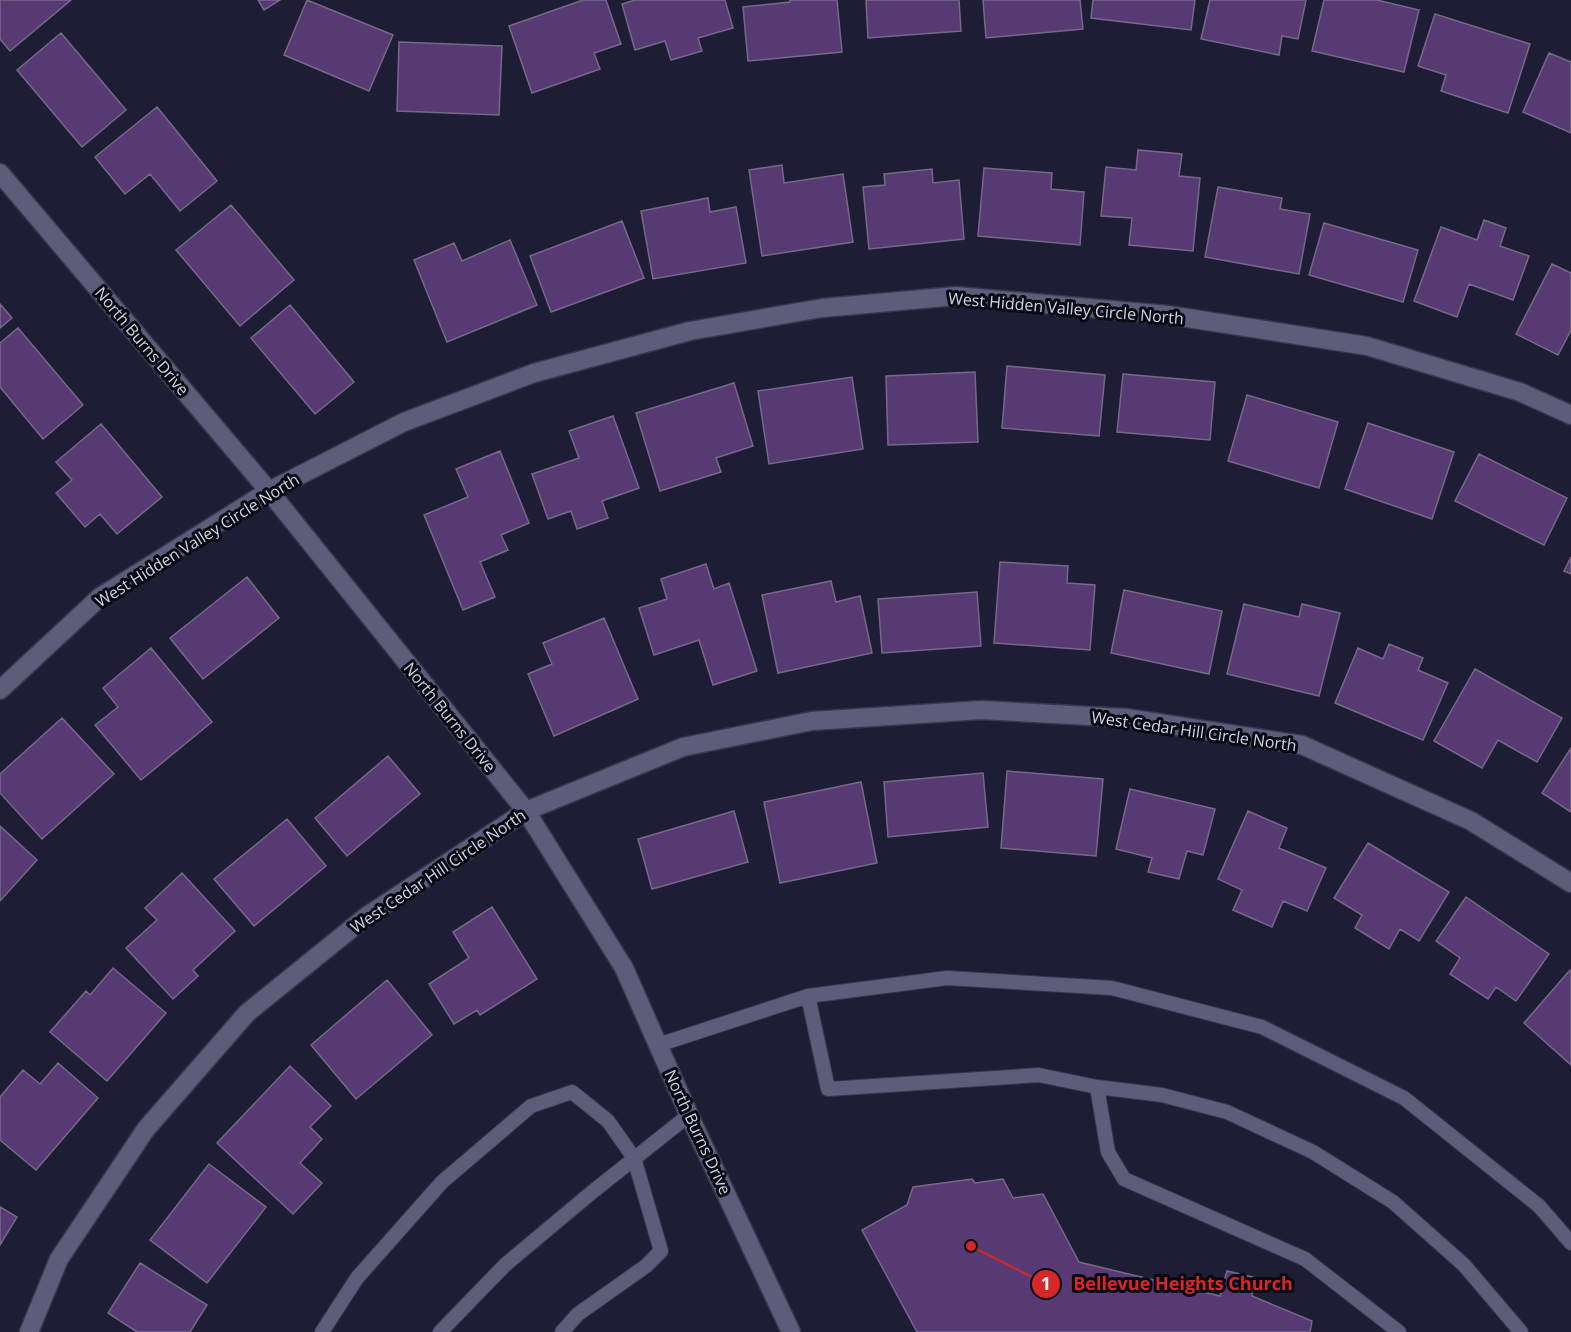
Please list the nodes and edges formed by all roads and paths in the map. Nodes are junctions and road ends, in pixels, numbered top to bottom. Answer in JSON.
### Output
{"nodes":[{"id":1,"x":0,"y":173,"type":"edge"},
{"id":2,"x":1571,"y":415,"type":"edge"},
{"id":3,"x":269,"y":491,"type":"junction"},
{"id":4,"x":0,"y":690,"type":"edge"},
{"id":5,"x":525,"y":811,"type":"junction"},
{"id":6,"x":1571,"y":883,"type":"edge"},
{"id":7,"x":808,"y":996,"type":"junction"},
{"id":8,"x":657,"y":1045,"type":"junction"},
{"id":9,"x":1097,"y":1087,"type":"junction"},
{"id":10,"x":689,"y":1115,"type":"junction"},
{"id":11,"x":634,"y":1158,"type":"junction"},
{"id":12,"x":1571,"y":1243,"type":"edge"},
{"id":13,"x":29,"y":1332,"type":"edge"},
{"id":14,"x":322,"y":1332,"type":"edge"},
{"id":15,"x":441,"y":1332,"type":"edge"},
{"id":16,"x":562,"y":1332,"type":"edge"},
{"id":17,"x":791,"y":1332,"type":"edge"},
{"id":18,"x":1399,"y":1332,"type":"edge"},
{"id":19,"x":1521,"y":1332,"type":"edge"}],
"edges":[{"from":1,"to":3,"type":"street","name":"North Burns Drive"},
{"from":2,"to":3,"type":"street","name":"West Hidden Valley Circle North"},
{"from":3,"to":4,"type":"street","name":"West Hidden Valley Circle North"},
{"from":3,"to":5,"type":"street","name":"North Burns Drive"},
{"from":5,"to":6,"type":"street","name":"West Cedar Hill Circle North"},
{"from":5,"to":8,"type":"street","name":"North Burns Drive"},
{"from":5,"to":13,"type":"street","name":"West Cedar Hill Circle North"},
{"from":7,"to":8,"type":"lane"},
{"from":7,"to":9,"type":"lane"},
{"from":7,"to":12,"type":"lane"},
{"from":8,"to":10,"type":"street","name":"North Burns Drive"},
{"from":9,"to":18,"type":"lane"},
{"from":9,"to":19,"type":"lane"},
{"from":10,"to":11,"type":"lane"},
{"from":10,"to":17,"type":"street","name":"North Burns Drive"},
{"from":11,"to":14,"type":"lane"},
{"from":11,"to":15,"type":"lane"},
{"from":11,"to":16,"type":"lane"}]}
